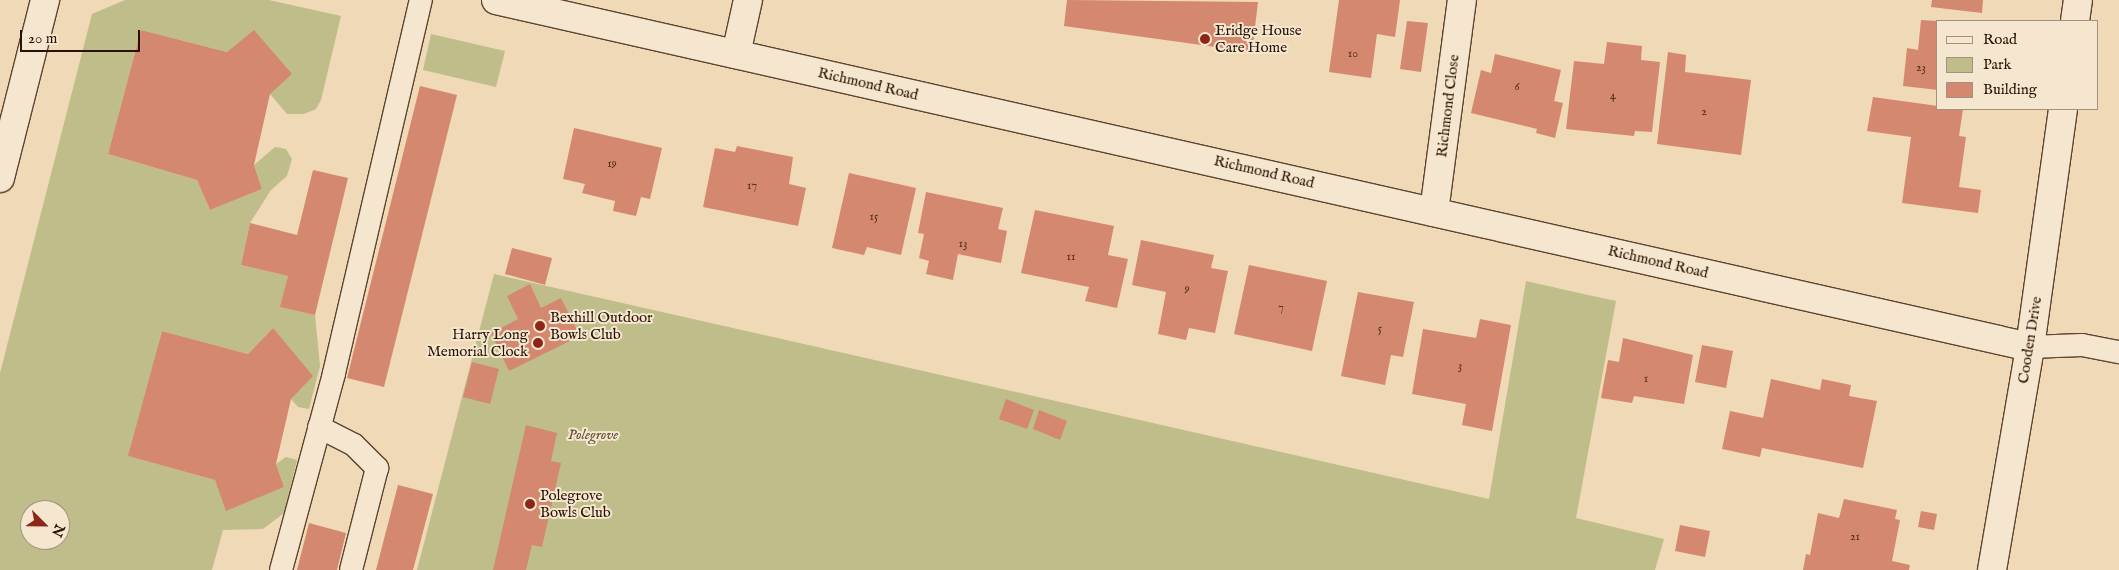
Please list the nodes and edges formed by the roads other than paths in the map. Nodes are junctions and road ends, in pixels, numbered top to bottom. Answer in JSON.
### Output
{"nodes":[{"id":1,"x":45,"y":0,"type":"edge"},
{"id":2,"x":422,"y":0,"type":"edge"},
{"id":3,"x":496,"y":0,"type":"edge"},
{"id":4,"x":748,"y":0,"type":"edge"},
{"id":5,"x":1462,"y":0,"type":"edge"},
{"id":6,"x":2078,"y":0,"type":"edge"},
{"id":7,"x":2075,"y":20,"type":"edge"},
{"id":8,"x":736,"y":54,"type":"junction"},
{"id":9,"x":2063,"y":110,"type":"edge"},
{"id":10,"x":0,"y":178,"type":"edge"},
{"id":11,"x":1434,"y":212,"type":"junction"},
{"id":12,"x":2030,"y":347,"type":"junction"},
{"id":13,"x":2119,"y":352,"type":"edge"},
{"id":14,"x":320,"y":427,"type":"junction"},
{"id":15,"x":281,"y":570,"type":"edge"},
{"id":16,"x":352,"y":570,"type":"edge"},
{"id":17,"x":1992,"y":570,"type":"edge"}],
"edges":[{"from":1,"to":10,"type":"main road"},
{"from":2,"to":14,"type":"lane"},
{"from":3,"to":8,"type":"main road","name":"Richmond Road"},
{"from":4,"to":8,"type":"main road"},
{"from":5,"to":11,"type":"main road","name":"Richmond Close"},
{"from":6,"to":7,"type":"main road"},
{"from":8,"to":11,"type":"main road","name":"Richmond Road"},
{"from":9,"to":12,"type":"main road","name":"Cooden Drive"},
{"from":11,"to":12,"type":"main road","name":"Richmond Road"},
{"from":12,"to":13,"type":"lane"},
{"from":12,"to":17,"type":"main road","name":"Cooden Drive"},
{"from":14,"to":15,"type":"lane"},
{"from":14,"to":16,"type":"lane"}]}
